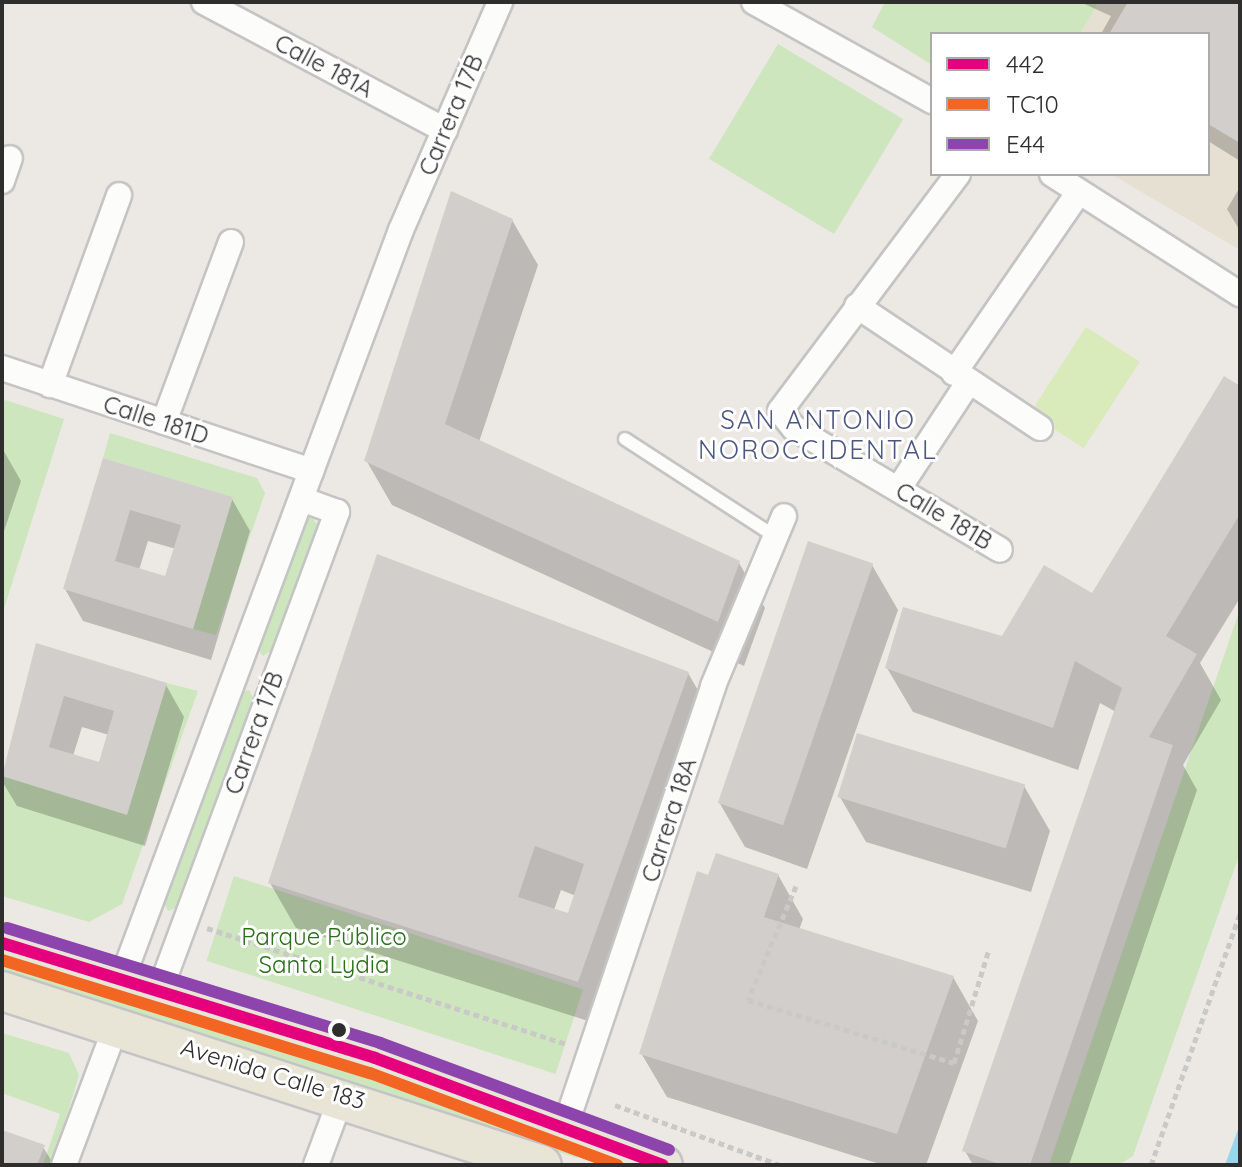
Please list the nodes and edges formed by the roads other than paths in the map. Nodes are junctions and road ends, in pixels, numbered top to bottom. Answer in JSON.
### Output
{"nodes":[{"id":1,"x":204,"y":2,"type":"edge"},
{"id":2,"x":500,"y":2,"type":"edge"},
{"id":3,"x":754,"y":2,"type":"edge"},
{"id":4,"x":930,"y":100,"type":"edge"},
{"id":5,"x":445,"y":130,"type":"junction"},
{"id":6,"x":956,"y":176,"type":"edge"},
{"id":7,"x":1055,"y":176,"type":"edge"},
{"id":8,"x":1079,"y":192,"type":"junction"},
{"id":9,"x":119,"y":195,"type":"dead end"},
{"id":10,"x":231,"y":242,"type":"dead end"},
{"id":11,"x":1240,"y":294,"type":"edge"},
{"id":12,"x":857,"y":306,"type":"junction"},
{"id":13,"x":2,"y":368,"type":"edge"},
{"id":14,"x":961,"y":378,"type":"junction"},
{"id":15,"x":50,"y":385,"type":"junction"},
{"id":16,"x":164,"y":422,"type":"junction"},
{"id":17,"x":1040,"y":428,"type":"dead end"},
{"id":18,"x":625,"y":439,"type":"dead end"},
{"id":19,"x":311,"y":471,"type":"junction"},
{"id":20,"x":899,"y":488,"type":"junction"},
{"id":21,"x":301,"y":499,"type":"junction"},
{"id":22,"x":780,"y":526,"type":"joint"},
{"id":23,"x":1000,"y":550,"type":"dead end"},
{"id":24,"x":238,"y":667,"type":"junction"},
{"id":25,"x":274,"y":680,"type":"junction"},
{"id":26,"x":2,"y":943,"type":"edge"},
{"id":27,"x":122,"y":979,"type":"junction"},
{"id":28,"x":160,"y":990,"type":"junction"},
{"id":29,"x":2,"y":991,"type":"edge"},
{"id":30,"x":116,"y":1026,"type":"junction"},
{"id":31,"x":342,"y":1095,"type":"junction"},
{"id":32,"x":565,"y":1127,"type":"junction"},
{"id":33,"x":64,"y":1165,"type":"edge"},
{"id":34,"x":316,"y":1165,"type":"edge"},
{"id":35,"x":542,"y":1165,"type":"edge"},
{"id":36,"x":663,"y":1165,"type":"edge"}],
"edges":[{"from":1,"to":5,"type":"street","name":"Calle 181A"},
{"from":2,"to":5,"type":"street","name":"Carrera 17B"},
{"from":3,"to":4,"type":"street"},
{"from":5,"to":19,"type":"street","name":"Carrera 17B"},
{"from":6,"to":12,"type":"street"},
{"from":7,"to":8,"type":"street"},
{"from":8,"to":11,"type":"street"},
{"from":8,"to":14,"type":"street"},
{"from":9,"to":15,"type":"street"},
{"from":10,"to":16,"type":"street"},
{"from":12,"to":14,"type":"street"},
{"from":12,"to":20,"type":"street","name":"Calle 181B"},
{"from":13,"to":15,"type":"street","name":"Calle 181D"},
{"from":14,"to":17,"type":"street"},
{"from":14,"to":20,"type":"street"},
{"from":15,"to":16,"type":"street","name":"Calle 181D"},
{"from":16,"to":19,"type":"street","name":"Calle 181D"},
{"from":18,"to":22,"type":"lane"},
{"from":19,"to":21,"type":"street","name":"Carrera 17B"},
{"from":20,"to":23,"type":"street","name":"Calle 181B"},
{"from":21,"to":24,"type":"street","name":"Carrera 17B"},
{"from":21,"to":25,"type":"street","name":"Carrera 17B"},
{"from":22,"to":32,"type":"street","name":"Carrera 18A"},
{"from":24,"to":25,"type":"street"},
{"from":24,"to":27,"type":"street","name":"Carrera 17B"},
{"from":25,"to":28,"type":"street","name":"Carrera 17B"},
{"from":26,"to":27,"type":"main road","name":"Avenida Calle 183"},
{"from":27,"to":28,"type":"main road","name":"Avenida Calle 183"},
{"from":28,"to":32,"type":"main road","name":"Avenida Calle 183"},
{"from":29,"to":30,"type":"main road","name":"Avenida Calle 183"},
{"from":30,"to":31,"type":"main road","name":"Avenida Calle 183"},
{"from":30,"to":33,"type":"street"},
{"from":31,"to":34,"type":"street"},
{"from":31,"to":35,"type":"main road","name":"Avenida Calle 183"},
{"from":32,"to":36,"type":"main road","name":"Avenida Calle 183"}]}
